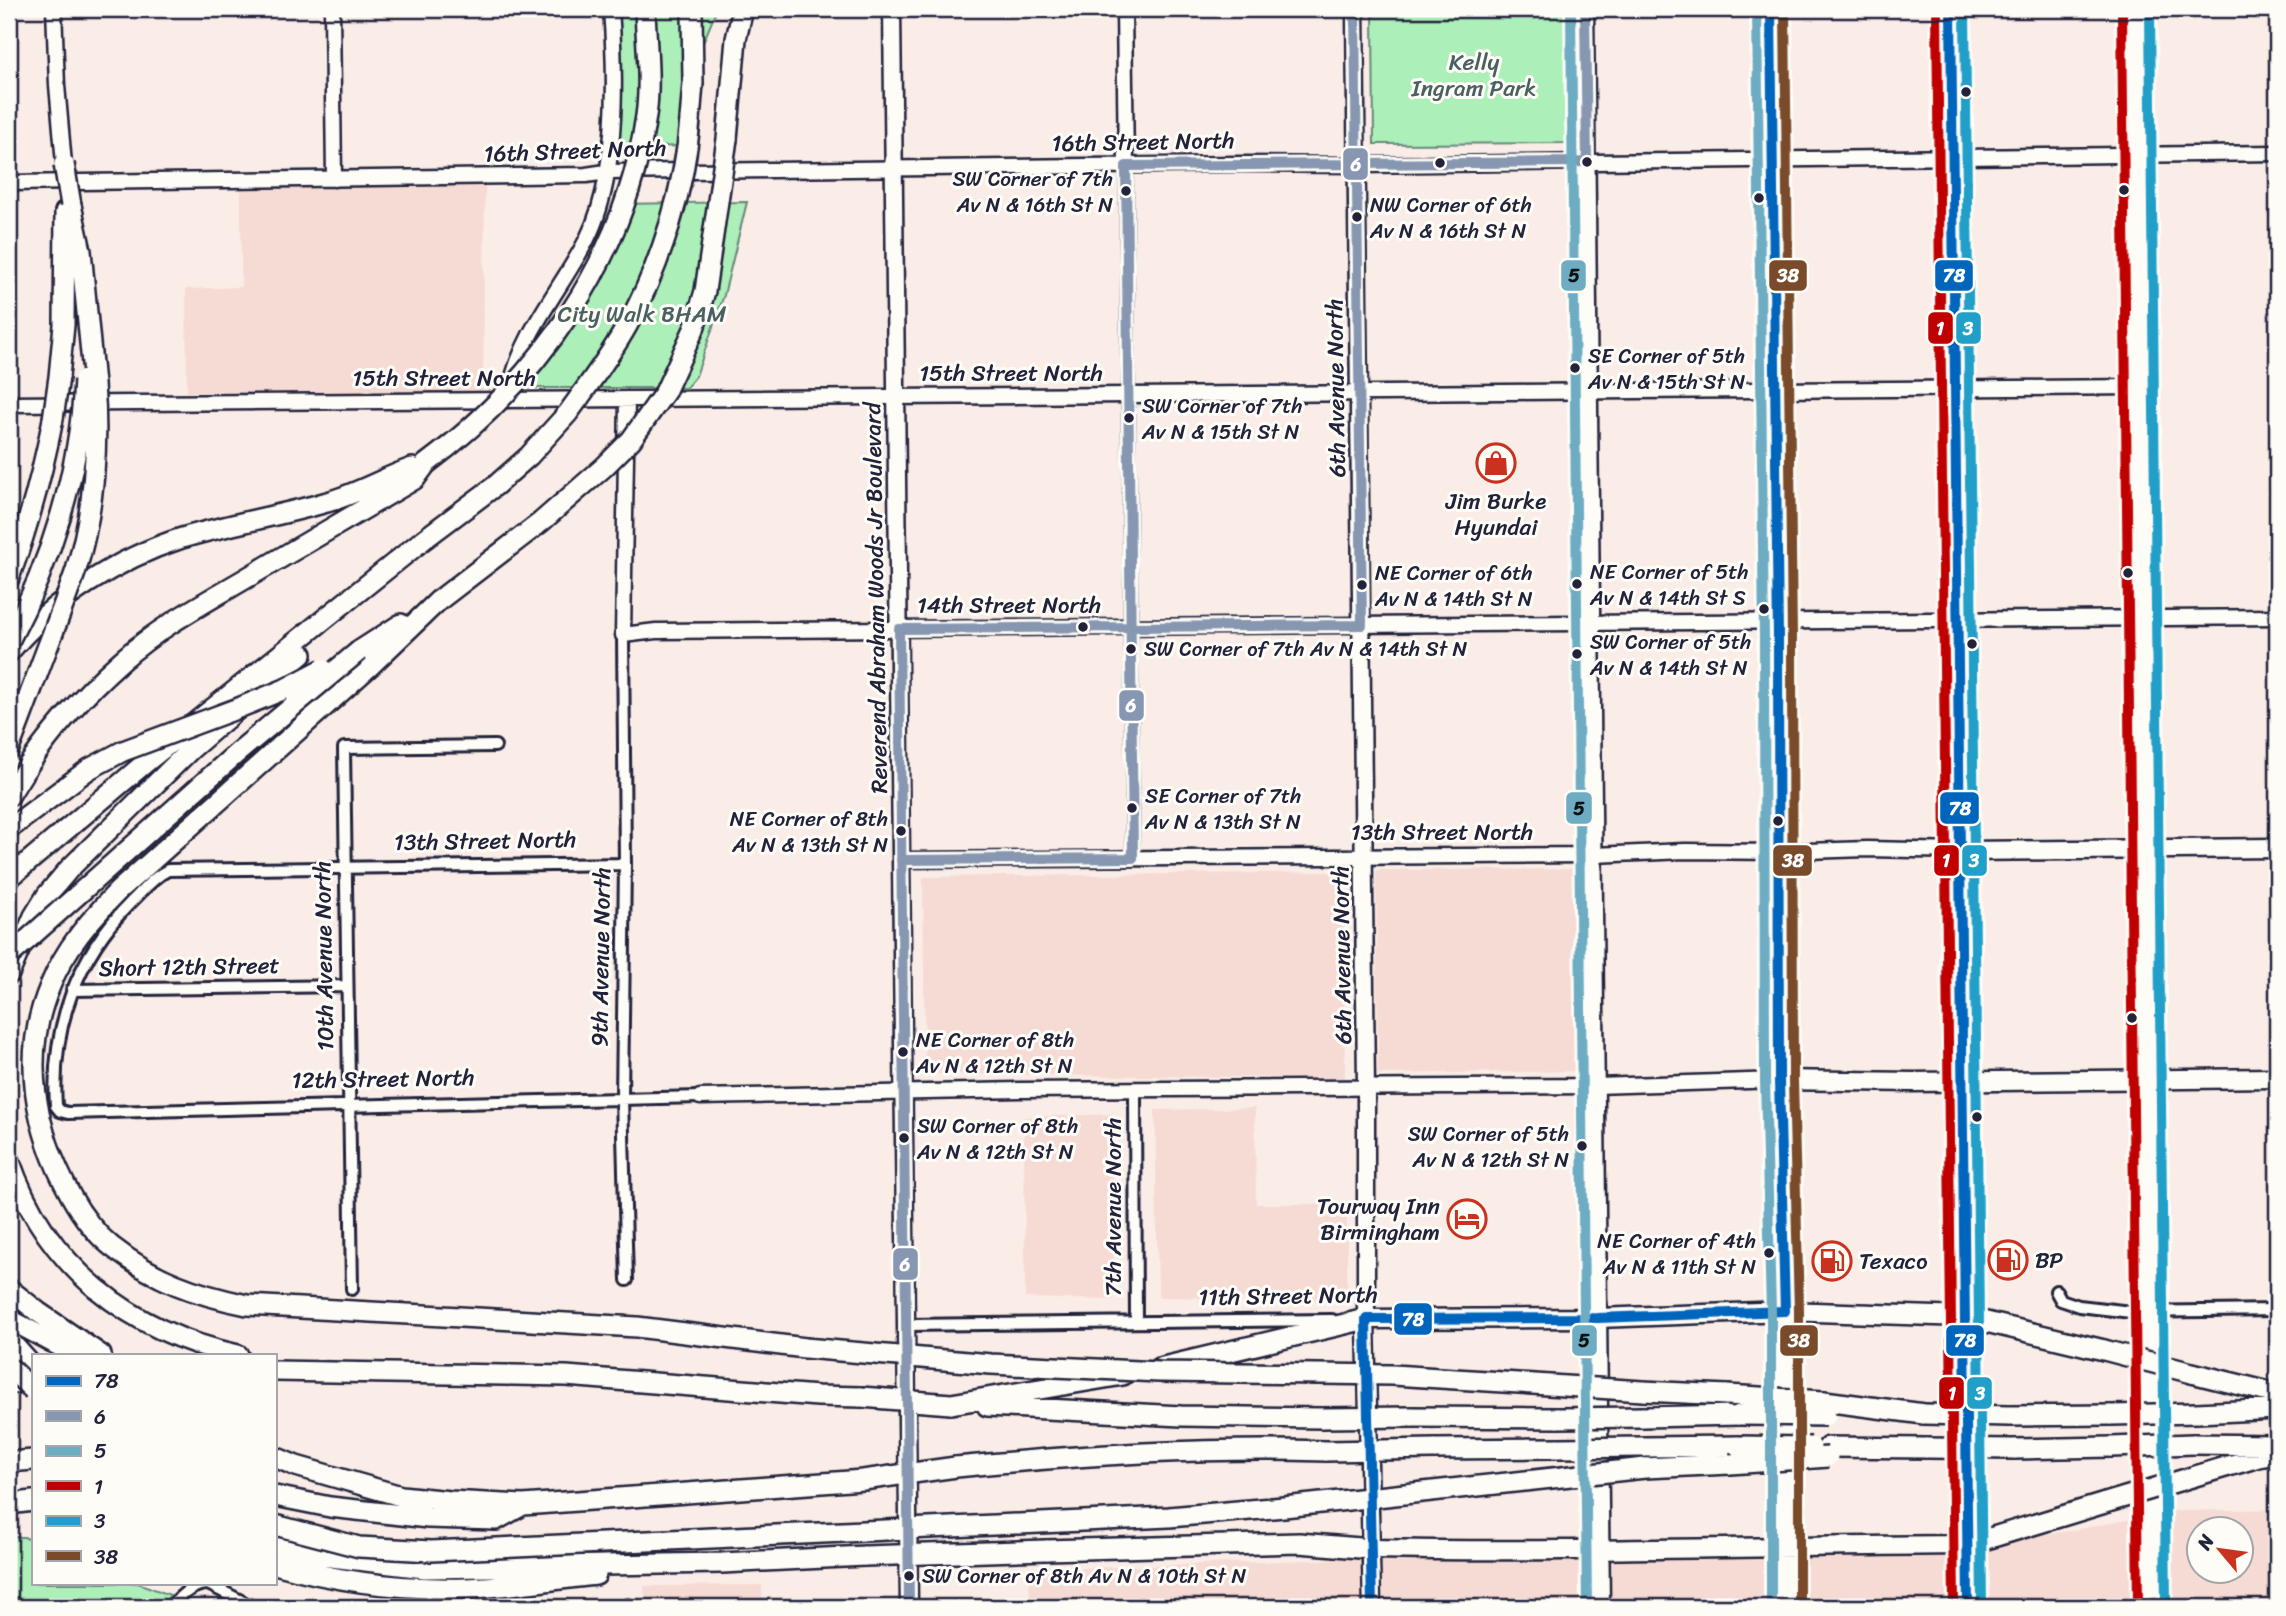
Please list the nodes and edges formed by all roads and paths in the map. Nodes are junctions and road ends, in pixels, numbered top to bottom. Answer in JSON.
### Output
{"nodes":[{"id":1,"x":54,"y":9,"type":"edge"},
{"id":2,"x":332,"y":9,"type":"edge"},
{"id":3,"x":611,"y":9,"type":"edge"},
{"id":4,"x":645,"y":9,"type":"edge"},
{"id":5,"x":692,"y":9,"type":"edge"},
{"id":6,"x":743,"y":9,"type":"edge"},
{"id":7,"x":892,"y":9,"type":"edge"},
{"id":8,"x":1124,"y":9,"type":"edge"},
{"id":9,"x":1355,"y":9,"type":"edge"},
{"id":10,"x":1585,"y":9,"type":"edge"},
{"id":11,"x":1771,"y":9,"type":"edge"},
{"id":12,"x":1951,"y":9,"type":"edge"},
{"id":13,"x":2136,"y":9,"type":"edge"},
{"id":14,"x":2277,"y":153,"type":"edge"},
{"id":15,"x":2137,"y":155,"type":"junction"},
{"id":16,"x":1952,"y":157,"type":"junction"},
{"id":17,"x":1773,"y":159,"type":"junction"},
{"id":18,"x":1587,"y":162,"type":"junction"},
{"id":19,"x":64,"y":164,"type":"joint"},
{"id":20,"x":1357,"y":165,"type":"junction"},
{"id":21,"x":1126,"y":166,"type":"junction"},
{"id":22,"x":894,"y":168,"type":"junction"},
{"id":23,"x":606,"y":172,"type":"junction"},
{"id":24,"x":334,"y":178,"type":"junction"},
{"id":25,"x":9,"y":183,"type":"edge"},
{"id":26,"x":68,"y":205,"type":"junction"},
{"id":27,"x":89,"y":382,"type":"junction"},
{"id":28,"x":2140,"y":387,"type":"junction"},
{"id":29,"x":1956,"y":389,"type":"junction"},
{"id":30,"x":1775,"y":390,"type":"junction"},
{"id":31,"x":1589,"y":392,"type":"junction"},
{"id":32,"x":1359,"y":394,"type":"junction"},
{"id":33,"x":1128,"y":395,"type":"junction"},
{"id":34,"x":896,"y":397,"type":"junction"},
{"id":35,"x":626,"y":399,"type":"junction"},
{"id":36,"x":508,"y":400,"type":"junction"},
{"id":37,"x":9,"y":404,"type":"edge"},
{"id":38,"x":426,"y":464,"type":"junction"},
{"id":39,"x":413,"y":549,"type":"junction"},
{"id":40,"x":9,"y":578,"type":"edge"},
{"id":41,"x":438,"y":601,"type":"junction"},
{"id":42,"x":2277,"y":617,"type":"edge"},
{"id":43,"x":2142,"y":619,"type":"junction"},
{"id":44,"x":1778,"y":620,"type":"junction"},
{"id":45,"x":1959,"y":620,"type":"junction"},
{"id":46,"x":1591,"y":623,"type":"junction"},
{"id":47,"x":1362,"y":625,"type":"junction"},
{"id":48,"x":1130,"y":627,"type":"junction"},
{"id":49,"x":899,"y":629,"type":"junction"},
{"id":50,"x":623,"y":635,"type":"junction"},
{"id":51,"x":9,"y":641,"type":"edge"},
{"id":52,"x":359,"y":651,"type":"junction"},
{"id":53,"x":9,"y":652,"type":"edge"},
{"id":54,"x":495,"y":746,"type":"dead end"},
{"id":55,"x":9,"y":749,"type":"edge"},
{"id":56,"x":9,"y":796,"type":"edge"},
{"id":57,"x":9,"y":829,"type":"edge"},
{"id":58,"x":2277,"y":848,"type":"edge"},
{"id":59,"x":2144,"y":849,"type":"junction"},
{"id":60,"x":1961,"y":851,"type":"junction"},
{"id":61,"x":1777,"y":852,"type":"junction"},
{"id":62,"x":1594,"y":855,"type":"junction"},
{"id":63,"x":1363,"y":856,"type":"junction"},
{"id":64,"x":1133,"y":859,"type":"junction"},
{"id":65,"x":901,"y":860,"type":"junction"},
{"id":66,"x":625,"y":864,"type":"junction"},
{"id":67,"x":345,"y":867,"type":"junction"},
{"id":68,"x":10,"y":877,"type":"edge"},
{"id":69,"x":9,"y":956,"type":"edge"},
{"id":70,"x":9,"y":974,"type":"edge"},
{"id":71,"x":347,"y":986,"type":"junction"},
{"id":72,"x":72,"y":990,"type":"junction"},
{"id":73,"x":2277,"y":1078,"type":"edge"},
{"id":74,"x":2147,"y":1079,"type":"junction"},
{"id":75,"x":1779,"y":1080,"type":"junction"},
{"id":76,"x":1962,"y":1082,"type":"junction"},
{"id":77,"x":1596,"y":1086,"type":"junction"},
{"id":78,"x":1366,"y":1088,"type":"junction"},
{"id":79,"x":1135,"y":1091,"type":"junction"},
{"id":80,"x":903,"y":1094,"type":"junction"},
{"id":81,"x":700,"y":1097,"type":"joint"},
{"id":82,"x":622,"y":1098,"type":"junction"},
{"id":83,"x":349,"y":1104,"type":"junction"},
{"id":84,"x":68,"y":1113,"type":"joint"},
{"id":85,"x":9,"y":1159,"type":"edge"},
{"id":86,"x":627,"y":1280,"type":"dead end"},
{"id":87,"x":9,"y":1289,"type":"edge"},
{"id":88,"x":352,"y":1289,"type":"dead end"},
{"id":89,"x":2056,"y":1291,"type":"dead end"},
{"id":90,"x":2149,"y":1310,"type":"junction"},
{"id":91,"x":2277,"y":1310,"type":"edge"},
{"id":92,"x":1785,"y":1311,"type":"junction"},
{"id":93,"x":1965,"y":1317,"type":"junction"},
{"id":94,"x":1598,"y":1318,"type":"junction"},
{"id":95,"x":9,"y":1319,"type":"edge"},
{"id":96,"x":1366,"y":1319,"type":"junction"},
{"id":97,"x":1136,"y":1322,"type":"junction"},
{"id":98,"x":906,"y":1325,"type":"junction"},
{"id":99,"x":9,"y":1340,"type":"edge"},
{"id":100,"x":74,"y":1354,"type":"edge"},
{"id":101,"x":100,"y":1354,"type":"edge"},
{"id":102,"x":234,"y":1354,"type":"edge"},
{"id":103,"x":276,"y":1362,"type":"edge"},
{"id":104,"x":9,"y":1367,"type":"edge"},
{"id":105,"x":32,"y":1367,"type":"edge"},
{"id":106,"x":32,"y":1368,"type":"edge"},
{"id":107,"x":325,"y":1370,"type":"junction"},
{"id":108,"x":276,"y":1371,"type":"edge"},
{"id":109,"x":32,"y":1381,"type":"edge"},
{"id":110,"x":9,"y":1384,"type":"edge"},
{"id":111,"x":32,"y":1389,"type":"edge"},
{"id":112,"x":2277,"y":1394,"type":"edge"},
{"id":113,"x":951,"y":1404,"type":"junction"},
{"id":114,"x":1825,"y":1408,"type":"junction"},
{"id":115,"x":2277,"y":1409,"type":"edge"},
{"id":116,"x":2277,"y":1445,"type":"edge"},
{"id":117,"x":2277,"y":1454,"type":"edge"},
{"id":118,"x":1734,"y":1455,"type":"junction"},
{"id":119,"x":276,"y":1457,"type":"edge"},
{"id":120,"x":32,"y":1460,"type":"edge"},
{"id":121,"x":9,"y":1462,"type":"edge"},
{"id":122,"x":276,"y":1496,"type":"edge"},
{"id":123,"x":32,"y":1502,"type":"edge"},
{"id":124,"x":9,"y":1504,"type":"edge"},
{"id":125,"x":523,"y":1504,"type":"junction"},
{"id":126,"x":276,"y":1525,"type":"edge"},
{"id":127,"x":276,"y":1545,"type":"edge"},
{"id":128,"x":1784,"y":1545,"type":"junction"},
{"id":129,"x":1967,"y":1545,"type":"junction"},
{"id":130,"x":1600,"y":1548,"type":"junction"},
{"id":131,"x":1372,"y":1549,"type":"junction"},
{"id":132,"x":722,"y":1563,"type":"junction"},
{"id":133,"x":284,"y":1566,"type":"edge"},
{"id":134,"x":171,"y":1607,"type":"edge"},
{"id":135,"x":254,"y":1607,"type":"edge"},
{"id":136,"x":909,"y":1607,"type":"edge"},
{"id":137,"x":1372,"y":1607,"type":"edge"},
{"id":138,"x":1601,"y":1607,"type":"edge"},
{"id":139,"x":1785,"y":1607,"type":"edge"},
{"id":140,"x":1968,"y":1607,"type":"edge"},
{"id":141,"x":2152,"y":1607,"type":"edge"}],
"edges":[{"from":1,"to":19,"type":"street"},
{"from":2,"to":24,"type":"street"},
{"from":3,"to":23,"type":"street"},
{"from":4,"to":38,"type":"highway","bridge":true},
{"from":5,"to":39,"type":"highway","bridge":true},
{"from":6,"to":41,"type":"highway","bridge":true},
{"from":7,"to":22,"type":"main road","name":"Reverend Abraham Woods Jr Boulevard"},
{"from":8,"to":21,"type":"street"},
{"from":9,"to":20,"type":"main road","name":"6th Avenue North"},
{"from":10,"to":18,"type":"main road"},
{"from":11,"to":17,"type":"street"},
{"from":12,"to":16,"type":"main road"},
{"from":13,"to":15,"type":"main road"},
{"from":14,"to":15,"type":"street","name":"16th Street North"},
{"from":15,"to":16,"type":"street","name":"16th Street North"},
{"from":15,"to":28,"type":"main road"},
{"from":16,"to":17,"type":"street","name":"16th Street North"},
{"from":16,"to":29,"type":"main road"},
{"from":17,"to":18,"type":"street","name":"16th Street North"},
{"from":17,"to":30,"type":"street"},
{"from":18,"to":20,"type":"street","name":"16th Street North"},
{"from":18,"to":31,"type":"main road"},
{"from":19,"to":26,"type":"highway","bridge":true},
{"from":20,"to":21,"type":"street","name":"16th Street North"},
{"from":20,"to":32,"type":"main road","name":"6th Avenue North"},
{"from":21,"to":22,"type":"street","name":"16th Street North"},
{"from":21,"to":33,"type":"street"},
{"from":22,"to":23,"type":"street","name":"16th Street North"},
{"from":22,"to":34,"type":"main road","name":"Reverend Abraham Woods Jr Boulevard"},
{"from":23,"to":24,"type":"street","name":"16th Street North"},
{"from":23,"to":36,"type":"street"},
{"from":24,"to":25,"type":"street","name":"16th Street North"},
{"from":26,"to":27,"type":"highway"},
{"from":26,"to":40,"type":"highway","bridge":true},
{"from":27,"to":51,"type":"highway","bridge":true},
{"from":27,"to":55,"type":"highway","bridge":true},
{"from":28,"to":29,"type":"street","name":"15th Street North"},
{"from":28,"to":43,"type":"main road"},
{"from":29,"to":30,"type":"street","name":"15th Street North"},
{"from":29,"to":45,"type":"main road"},
{"from":30,"to":31,"type":"street","name":"15th Street North"},
{"from":30,"to":44,"type":"street"},
{"from":31,"to":32,"type":"street","name":"15th Street North"},
{"from":31,"to":46,"type":"main road"},
{"from":32,"to":33,"type":"street","name":"15th Street North"},
{"from":32,"to":47,"type":"main road","name":"6th Avenue North"},
{"from":33,"to":34,"type":"street","name":"15th Street North"},
{"from":33,"to":48,"type":"street"},
{"from":34,"to":35,"type":"street","name":"15th Street North"},
{"from":34,"to":49,"type":"main road","name":"Reverend Abraham Woods Jr Boulevard"},
{"from":35,"to":36,"type":"street","name":"15th Street North"},
{"from":35,"to":50,"type":"street"},
{"from":36,"to":37,"type":"street","name":"15th Street North"},
{"from":38,"to":53,"type":"highway"},
{"from":38,"to":56,"type":"highway"},
{"from":39,"to":68,"type":"highway"},
{"from":39,"to":70,"type":"highway"},
{"from":41,"to":52,"type":"highway"},
{"from":41,"to":114,"type":"highway","bridge":true},
{"from":42,"to":43,"type":"street","name":"14th Street North"},
{"from":43,"to":45,"type":"street","name":"14th Street North"},
{"from":43,"to":59,"type":"main road"},
{"from":44,"to":45,"type":"street","name":"14th Street North"},
{"from":44,"to":46,"type":"street","name":"14th Street North"},
{"from":44,"to":61,"type":"street"},
{"from":45,"to":60,"type":"main road"},
{"from":46,"to":47,"type":"street","name":"14th Street North"},
{"from":46,"to":62,"type":"main road"},
{"from":47,"to":48,"type":"street","name":"14th Street North"},
{"from":47,"to":63,"type":"main road","name":"6th Avenue North"},
{"from":48,"to":49,"type":"street","name":"14th Street North"},
{"from":48,"to":64,"type":"street"},
{"from":49,"to":50,"type":"street","name":"14th Street North"},
{"from":49,"to":65,"type":"main road","name":"Reverend Abraham Woods Jr Boulevard"},
{"from":50,"to":66,"type":"street","name":"9th Avenue North"},
{"from":52,"to":57,"type":"highway","bridge":true},
{"from":52,"to":69,"type":"highway","bridge":true},
{"from":54,"to":67,"type":"street","name":"10th Avenue North"},
{"from":58,"to":59,"type":"main road","name":"13th Street North"},
{"from":59,"to":60,"type":"main road","name":"13th Street North"},
{"from":59,"to":74,"type":"main road"},
{"from":60,"to":61,"type":"street","name":"13th Street North"},
{"from":60,"to":76,"type":"main road"},
{"from":61,"to":62,"type":"street","name":"13th Street North"},
{"from":61,"to":75,"type":"street"},
{"from":62,"to":63,"type":"street","name":"13th Street North"},
{"from":62,"to":77,"type":"main road"},
{"from":63,"to":64,"type":"street","name":"13th Street North"},
{"from":63,"to":78,"type":"main road","name":"6th Avenue North"},
{"from":64,"to":65,"type":"street","name":"13th Street North"},
{"from":65,"to":80,"type":"main road","name":"Reverend Abraham Woods Jr Boulevard"},
{"from":66,"to":67,"type":"street","name":"13th Street North"},
{"from":66,"to":82,"type":"street","name":"9th Avenue North"},
{"from":67,"to":71,"type":"street","name":"10th Avenue North"},
{"from":67,"to":72,"type":"street","name":"13th Street North"},
{"from":71,"to":72,"type":"street","name":"Short 12th Street"},
{"from":71,"to":83,"type":"street","name":"10th Avenue North"},
{"from":72,"to":84,"type":"street","name":"13th Street North"},
{"from":73,"to":74,"type":"main road"},
{"from":74,"to":76,"type":"main road"},
{"from":74,"to":90,"type":"main road"},
{"from":75,"to":76,"type":"main road"},
{"from":75,"to":77,"type":"street"},
{"from":75,"to":92,"type":"main road"},
{"from":76,"to":93,"type":"main road"},
{"from":77,"to":78,"type":"street"},
{"from":77,"to":94,"type":"main road"},
{"from":78,"to":79,"type":"street"},
{"from":78,"to":96,"type":"main road","name":"6th Avenue North"},
{"from":79,"to":80,"type":"street"},
{"from":79,"to":97,"type":"street","name":"7th Avenue North"},
{"from":80,"to":81,"type":"street"},
{"from":80,"to":98,"type":"main road","name":"Reverend Abraham Woods Jr Boulevard"},
{"from":81,"to":82,"type":"street","name":"12th Street North"},
{"from":82,"to":83,"type":"street","name":"12th Street North"},
{"from":82,"to":86,"type":"street","name":"9th Avenue North"},
{"from":83,"to":84,"type":"street","name":"12th Street North"},
{"from":83,"to":88,"type":"street","name":"10th Avenue North"},
{"from":85,"to":102,"type":"highway"},
{"from":87,"to":101,"type":"highway"},
{"from":89,"to":90,"type":"street"},
{"from":90,"to":91,"type":"street"},
{"from":90,"to":141,"type":"main road"},
{"from":92,"to":93,"type":"main road","name":"11th Street North"},
{"from":92,"to":94,"type":"main road","name":"11th Street North"},
{"from":92,"to":128,"type":"main road"},
{"from":93,"to":112,"type":"highway","bridge":true},
{"from":93,"to":129,"type":"main road"},
{"from":94,"to":96,"type":"main road","name":"11th Street North"},
{"from":94,"to":130,"type":"main road"},
{"from":95,"to":100,"type":"highway"},
{"from":96,"to":97,"type":"street","name":"11th Street North"},
{"from":96,"to":113,"type":"highway"},
{"from":96,"to":131,"type":"main road","name":"6th Avenue North"},
{"from":97,"to":98,"type":"street","name":"11th Street North"},
{"from":98,"to":136,"type":"main road","name":"Reverend Abraham Woods Jr Boulevard"},
{"from":99,"to":105,"type":"highway"},
{"from":103,"to":107,"type":"highway"},
{"from":104,"to":106,"type":"highway"},
{"from":104,"to":111,"type":"highway","bridge":true},
{"from":107,"to":108,"type":"highway"},
{"from":107,"to":113,"type":"highway","bridge":true},
{"from":109,"to":110,"type":"highway"},
{"from":113,"to":114,"type":"highway","bridge":true},
{"from":114,"to":115,"type":"highway","bridge":true},
{"from":116,"to":118,"type":"highway","bridge":true},
{"from":117,"to":129,"type":"highway","bridge":true},
{"from":118,"to":125,"type":"highway","bridge":true},
{"from":118,"to":126,"type":"highway","bridge":true},
{"from":119,"to":125,"type":"highway"},
{"from":120,"to":121,"type":"highway"},
{"from":122,"to":125,"type":"highway"},
{"from":123,"to":124,"type":"highway"},
{"from":127,"to":132,"type":"highway"},
{"from":128,"to":129,"type":"main road"},
{"from":128,"to":130,"type":"main road"},
{"from":128,"to":139,"type":"main road"},
{"from":129,"to":140,"type":"main road"},
{"from":130,"to":131,"type":"main road"},
{"from":130,"to":138,"type":"main road"},
{"from":131,"to":132,"type":"highway","bridge":true},
{"from":131,"to":137,"type":"main road","name":"6th Avenue North"},
{"from":132,"to":133,"type":"highway"},
{"from":134,"to":135,"type":"street"}]}
